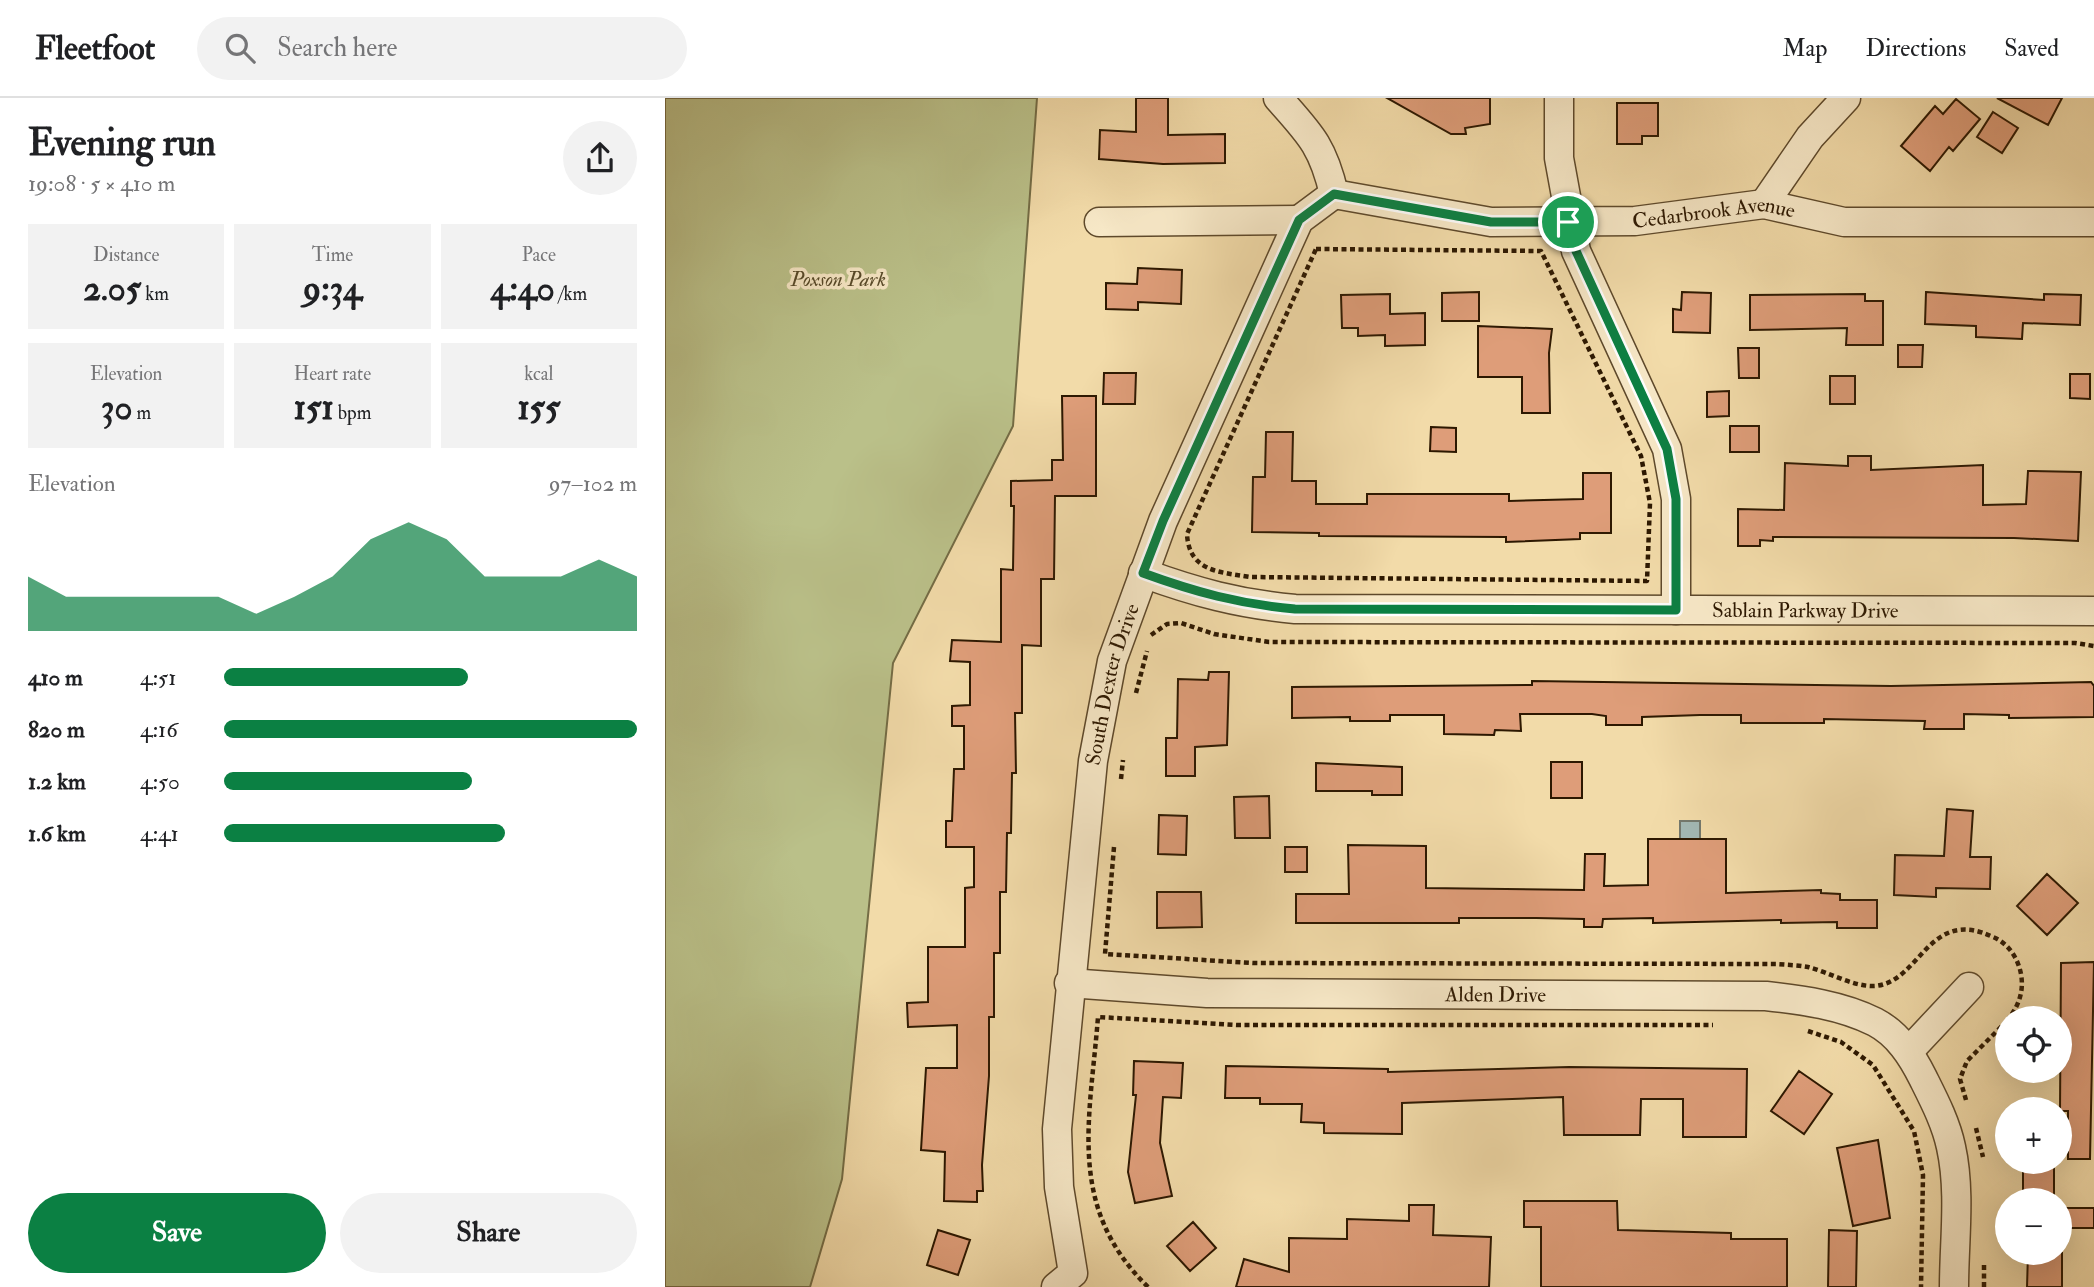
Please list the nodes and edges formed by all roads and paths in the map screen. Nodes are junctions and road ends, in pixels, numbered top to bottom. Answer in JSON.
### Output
{"nodes":[{"id":1,"x":1278,"y":98,"type":"edge"},
{"id":2,"x":1559,"y":98,"type":"edge"},
{"id":3,"x":1846,"y":98,"type":"edge"},
{"id":4,"x":1334,"y":194,"type":"junction"},
{"id":5,"x":1764,"y":204,"type":"junction"},
{"id":6,"x":1299,"y":220,"type":"junction"},
{"id":7,"x":1099,"y":222,"type":"dead end"},
{"id":8,"x":1568,"y":222,"type":"junction"},
{"id":9,"x":2094,"y":222,"type":"edge"},
{"id":10,"x":1541,"y":251,"type":"joint"},
{"id":11,"x":1143,"y":573,"type":"junction"},
{"id":12,"x":1676,"y":610,"type":"junction"},
{"id":13,"x":2094,"y":611,"type":"edge"},
{"id":14,"x":2094,"y":646,"type":"edge"},
{"id":15,"x":1133,"y":701,"type":"dead end"},
{"id":16,"x":1124,"y":755,"type":"dead end"},
{"id":17,"x":1121,"y":782,"type":"dead end"},
{"id":18,"x":1115,"y":836,"type":"dead end"},
{"id":19,"x":1069,"y":984,"type":"junction"},
{"id":20,"x":1969,"y":987,"type":"dead end"},
{"id":21,"x":2016,"y":1006,"type":"edge"},
{"id":22,"x":1721,"y":1025,"type":"dead end"},
{"id":23,"x":1803,"y":1030,"type":"dead end"},
{"id":24,"x":1909,"y":1051,"type":"junction"},
{"id":25,"x":1074,"y":1282,"type":"edge"},
{"id":26,"x":1148,"y":1287,"type":"edge"},
{"id":27,"x":1921,"y":1287,"type":"edge"},
{"id":28,"x":1954,"y":1287,"type":"edge"}],
"edges":[{"from":1,"to":4,"type":"street"},
{"from":2,"to":8,"type":"street"},
{"from":3,"to":5,"type":"street"},
{"from":4,"to":6,"type":"street","name":"South Dexter Drive"},
{"from":4,"to":8,"type":"street","name":"Cedarbrook Avenue"},
{"from":5,"to":8,"type":"street","name":"Cedarbrook Avenue"},
{"from":5,"to":9,"type":"street","name":"Cedarbrook Avenue"},
{"from":6,"to":7,"type":"street"},
{"from":6,"to":11,"type":"street","name":"South Dexter Drive"},
{"from":8,"to":12,"type":"street"},
{"from":10,"to":10,"type":"path"},
{"from":11,"to":12,"type":"street","name":"Sablain Parkway Drive"},
{"from":11,"to":19,"type":"street","name":"South Dexter Drive"},
{"from":12,"to":13,"type":"street","name":"Sablain Parkway Drive"},
{"from":14,"to":15,"type":"path"},
{"from":16,"to":17,"type":"path"},
{"from":18,"to":21,"type":"path"},
{"from":19,"to":24,"type":"street","name":"Alden Drive"},
{"from":19,"to":25,"type":"street","name":"South Dexter Drive"},
{"from":20,"to":24,"type":"street"},
{"from":22,"to":26,"type":"path"},
{"from":23,"to":27,"type":"path"},
{"from":24,"to":28,"type":"street","name":"Alden Drive"}]}
